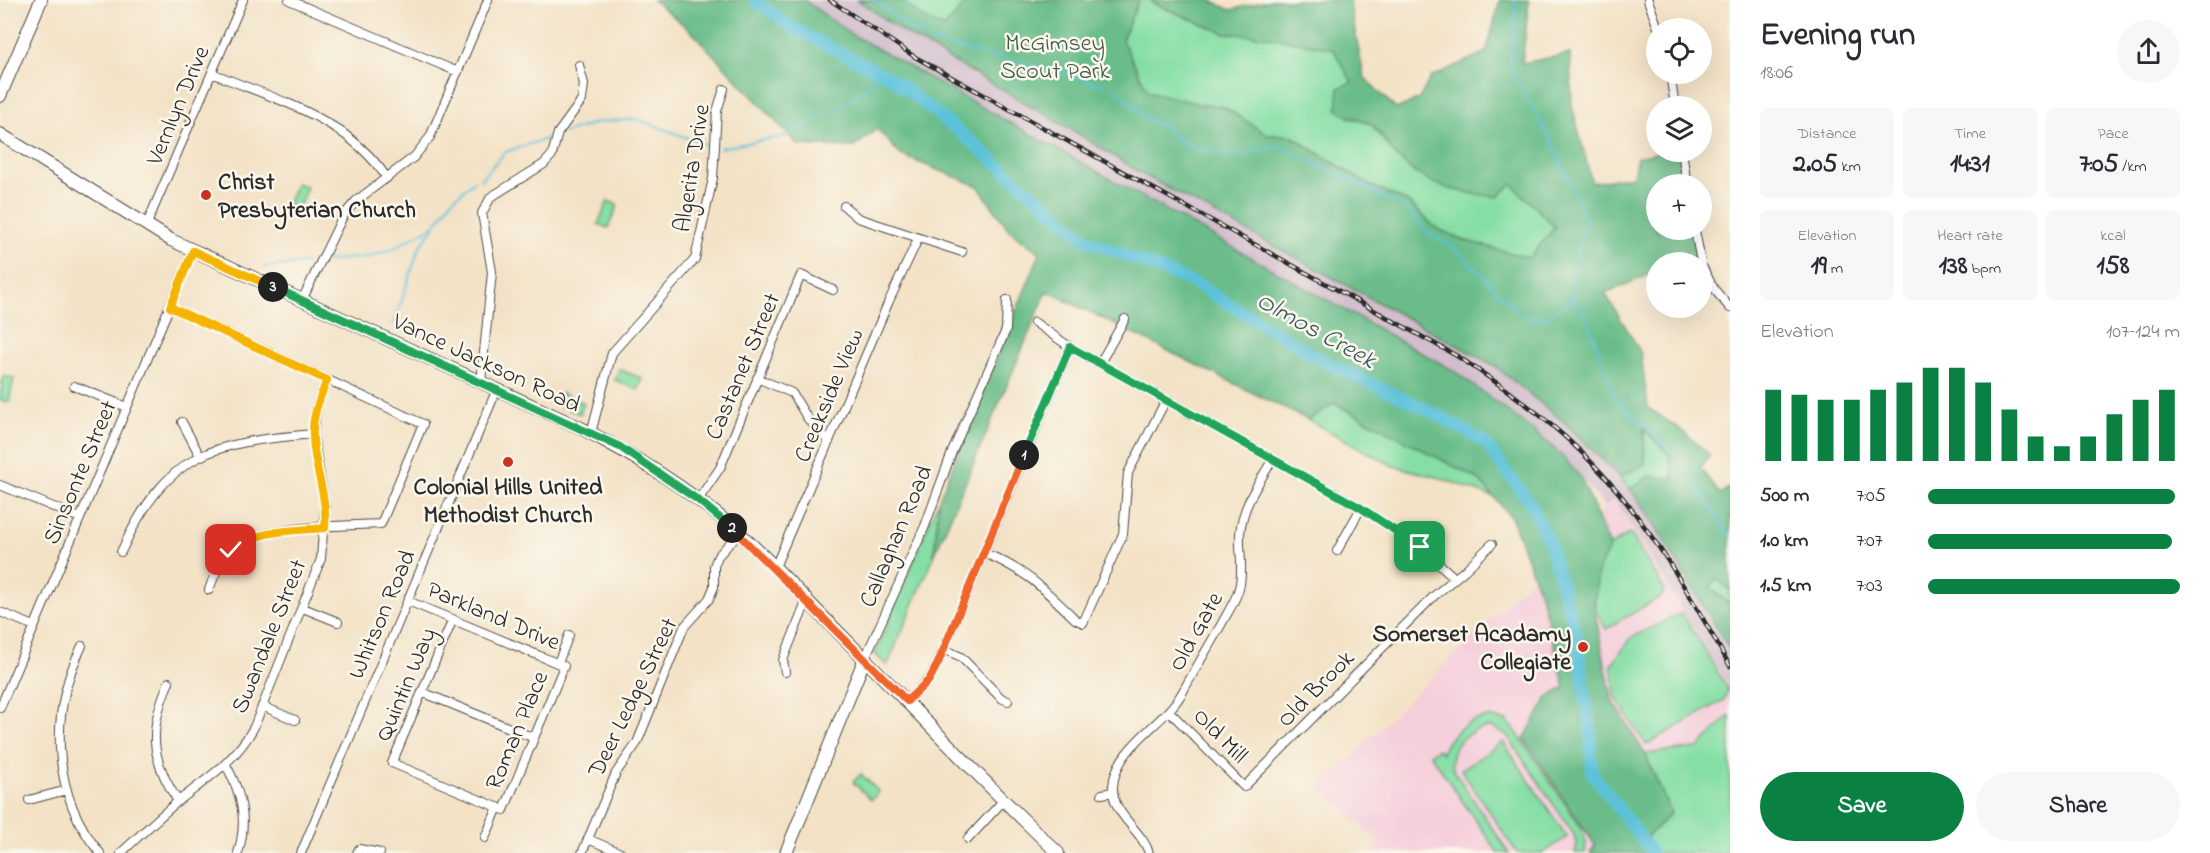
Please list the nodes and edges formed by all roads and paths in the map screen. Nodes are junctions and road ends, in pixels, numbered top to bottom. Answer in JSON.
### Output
{"nodes":[{"id":1,"x":41,"y":0,"type":"edge"},
{"id":2,"x":243,"y":0,"type":"edge"},
{"id":3,"x":289,"y":0,"type":"edge"},
{"id":4,"x":489,"y":0,"type":"edge"},
{"id":5,"x":1648,"y":0,"type":"edge"},
{"id":6,"x":1654,"y":18,"type":"edge"},
{"id":7,"x":579,"y":65,"type":"dead end"},
{"id":8,"x":458,"y":72,"type":"junction"},
{"id":9,"x":212,"y":73,"type":"junction"},
{"id":10,"x":724,"y":89,"type":"dead end"},
{"id":11,"x":0,"y":96,"type":"edge"},
{"id":12,"x":0,"y":134,"type":"edge"},
{"id":13,"x":387,"y":178,"type":"junction"},
{"id":14,"x":844,"y":206,"type":"dead end"},
{"id":15,"x":146,"y":226,"type":"junction"},
{"id":16,"x":918,"y":240,"type":"junction"},
{"id":17,"x":193,"y":251,"type":"junction"},
{"id":18,"x":962,"y":252,"type":"dead end"},
{"id":19,"x":1712,"y":285,"type":"edge"},
{"id":20,"x":833,"y":290,"type":"dead end"},
{"id":21,"x":302,"y":300,"type":"junction"},
{"id":22,"x":1006,"y":300,"type":"dead end"},
{"id":23,"x":170,"y":307,"type":"junction"},
{"id":24,"x":1730,"y":308,"type":"edge"},
{"id":25,"x":1125,"y":319,"type":"dead end"},
{"id":26,"x":1034,"y":322,"type":"dead end"},
{"id":27,"x":1070,"y":347,"type":"junction"},
{"id":28,"x":1100,"y":363,"type":"junction"},
{"id":29,"x":758,"y":378,"type":"junction"},
{"id":30,"x":327,"y":380,"type":"junction"},
{"id":31,"x":481,"y":382,"type":"junction"},
{"id":32,"x":74,"y":386,"type":"dead end"},
{"id":33,"x":497,"y":389,"type":"junction"},
{"id":34,"x":1166,"y":400,"type":"junction"},
{"id":35,"x":127,"y":407,"type":"junction"},
{"id":36,"x":182,"y":422,"type":"dead end"},
{"id":37,"x":591,"y":433,"type":"junction"},
{"id":38,"x":313,"y":434,"type":"junction"},
{"id":39,"x":829,"y":442,"type":"junction"},
{"id":40,"x":200,"y":456,"type":"junction"},
{"id":41,"x":1273,"y":459,"type":"junction"},
{"id":42,"x":0,"y":485,"type":"edge"},
{"id":43,"x":698,"y":500,"type":"junction"},
{"id":44,"x":1361,"y":508,"type":"junction"},
{"id":45,"x":81,"y":518,"type":"junction"},
{"id":46,"x":325,"y":528,"type":"junction"},
{"id":47,"x":739,"y":533,"type":"junction"},
{"id":48,"x":1491,"y":544,"type":"dead end"},
{"id":49,"x":1337,"y":550,"type":"dead end"},
{"id":50,"x":122,"y":552,"type":"dead end"},
{"id":51,"x":984,"y":553,"type":"junction"},
{"id":52,"x":775,"y":567,"type":"junction"},
{"id":53,"x":1455,"y":578,"type":"junction"},
{"id":54,"x":209,"y":590,"type":"dead end"},
{"id":55,"x":807,"y":600,"type":"junction"},
{"id":56,"x":408,"y":601,"type":"junction"},
{"id":57,"x":303,"y":608,"type":"junction"},
{"id":58,"x":0,"y":612,"type":"edge"},
{"id":59,"x":453,"y":619,"type":"junction"},
{"id":60,"x":338,"y":622,"type":"dead end"},
{"id":61,"x":34,"y":626,"type":"junction"},
{"id":62,"x":569,"y":635,"type":"dead end"},
{"id":63,"x":82,"y":646,"type":"dead end"},
{"id":64,"x":944,"y":649,"type":"junction"},
{"id":65,"x":865,"y":658,"type":"junction"},
{"id":66,"x":561,"y":664,"type":"junction"},
{"id":67,"x":785,"y":672,"type":"dead end"},
{"id":68,"x":169,"y":682,"type":"dead end"},
{"id":69,"x":422,"y":692,"type":"junction"},
{"id":70,"x":907,"y":701,"type":"junction"},
{"id":71,"x":1008,"y":701,"type":"dead end"},
{"id":72,"x":262,"y":706,"type":"junction"},
{"id":73,"x":0,"y":708,"type":"edge"},
{"id":74,"x":1169,"y":711,"type":"junction"},
{"id":75,"x":295,"y":720,"type":"dead end"},
{"id":76,"x":534,"y":738,"type":"junction"},
{"id":77,"x":226,"y":765,"type":"junction"},
{"id":78,"x":1244,"y":787,"type":"joint"},
{"id":79,"x":67,"y":790,"type":"junction"},
{"id":80,"x":1113,"y":792,"type":"junction"},
{"id":81,"x":1102,"y":794,"type":"dead end"},
{"id":82,"x":29,"y":800,"type":"dead end"},
{"id":83,"x":178,"y":801,"type":"junction"},
{"id":84,"x":1003,"y":801,"type":"junction"},
{"id":85,"x":501,"y":809,"type":"junction"},
{"id":86,"x":485,"y":838,"type":"dead end"},
{"id":87,"x":588,"y":839,"type":"junction"},
{"id":88,"x":968,"y":839,"type":"dead end"},
{"id":89,"x":358,"y":851,"type":"edge"},
{"id":90,"x":100,"y":853,"type":"edge"},
{"id":91,"x":121,"y":853,"type":"edge"},
{"id":92,"x":238,"y":853,"type":"edge"},
{"id":93,"x":301,"y":853,"type":"edge"},
{"id":94,"x":380,"y":853,"type":"edge"},
{"id":95,"x":582,"y":853,"type":"edge"},
{"id":96,"x":621,"y":853,"type":"edge"},
{"id":97,"x":786,"y":853,"type":"edge"},
{"id":98,"x":1058,"y":853,"type":"edge"},
{"id":99,"x":1149,"y":853,"type":"edge"}],
"edges":[{"from":1,"to":11,"type":"main road"},
{"from":2,"to":9,"type":"street","name":"Vernlyn Drive"},
{"from":3,"to":8,"type":"street"},
{"from":4,"to":8,"type":"street"},
{"from":5,"to":6,"type":"street"},
{"from":7,"to":31,"type":"street"},
{"from":8,"to":13,"type":"street"},
{"from":9,"to":13,"type":"street"},
{"from":9,"to":15,"type":"street","name":"Vernlyn Drive"},
{"from":10,"to":37,"type":"street","name":"Algerita Drive"},
{"from":12,"to":15,"type":"main road","name":"Vance Jackson Road"},
{"from":13,"to":21,"type":"street"},
{"from":14,"to":16,"type":"street"},
{"from":15,"to":17,"type":"main road","name":"Vance Jackson Road"},
{"from":16,"to":18,"type":"street"},
{"from":16,"to":39,"type":"street","name":"Creekside View"},
{"from":17,"to":21,"type":"main road","name":"Vance Jackson Road"},
{"from":17,"to":23,"type":"street","name":"Sinsonte Street"},
{"from":19,"to":24,"type":"street"},
{"from":20,"to":29,"type":"street","name":"Castanet Street"},
{"from":21,"to":31,"type":"main road","name":"Vance Jackson Road"},
{"from":22,"to":65,"type":"street","name":"Callaghan Road"},
{"from":23,"to":30,"type":"street"},
{"from":23,"to":35,"type":"street","name":"Sinsonte Street"},
{"from":25,"to":28,"type":"street"},
{"from":26,"to":27,"type":"street"},
{"from":27,"to":28,"type":"street"},
{"from":27,"to":51,"type":"street"},
{"from":28,"to":34,"type":"street"},
{"from":29,"to":39,"type":"street"},
{"from":29,"to":43,"type":"street","name":"Castanet Street"},
{"from":30,"to":38,"type":"street","name":"Swandale Street"},
{"from":30,"to":46,"type":"street"},
{"from":31,"to":33,"type":"main road","name":"Vance Jackson Road"},
{"from":32,"to":35,"type":"street"},
{"from":33,"to":37,"type":"main road","name":"Vance Jackson Road"},
{"from":33,"to":56,"type":"street","name":"Whitson Road"},
{"from":34,"to":41,"type":"street"},
{"from":34,"to":51,"type":"street"},
{"from":35,"to":45,"type":"street","name":"Sinsonte Street"},
{"from":36,"to":40,"type":"street"},
{"from":37,"to":43,"type":"main road","name":"Vance Jackson Road"},
{"from":38,"to":40,"type":"street"},
{"from":38,"to":46,"type":"street","name":"Swandale Street"},
{"from":39,"to":52,"type":"street","name":"Creekside View"},
{"from":40,"to":50,"type":"street"},
{"from":41,"to":44,"type":"street"},
{"from":41,"to":74,"type":"street","name":"Old Gate"},
{"from":42,"to":45,"type":"street"},
{"from":43,"to":47,"type":"main road","name":"Vance Jackson Road"},
{"from":44,"to":49,"type":"street"},
{"from":44,"to":53,"type":"street"},
{"from":45,"to":61,"type":"street","name":"Sinsonte Street"},
{"from":46,"to":54,"type":"street"},
{"from":46,"to":57,"type":"street","name":"Swandale Street"},
{"from":47,"to":52,"type":"main road","name":"Vance Jackson Road"},
{"from":47,"to":87,"type":"street","name":"Deer Ledge Street"},
{"from":48,"to":53,"type":"street","name":"Old Brook"},
{"from":51,"to":64,"type":"street"},
{"from":52,"to":55,"type":"main road","name":"Vance Jackson Road"},
{"from":53,"to":78,"type":"street","name":"Old Brook"},
{"from":55,"to":65,"type":"main road","name":"Vance Jackson Road"},
{"from":55,"to":67,"type":"street"},
{"from":56,"to":59,"type":"street","name":"Parkland Drive"},
{"from":56,"to":93,"type":"street","name":"Whitson Road"},
{"from":57,"to":60,"type":"street"},
{"from":57,"to":72,"type":"street","name":"Swandale Street"},
{"from":58,"to":61,"type":"street"},
{"from":59,"to":66,"type":"street","name":"Parkland Drive"},
{"from":59,"to":69,"type":"street","name":"Quintin Way"},
{"from":61,"to":73,"type":"street","name":"Sinsonte Street"},
{"from":62,"to":66,"type":"street","name":"Roman Place"},
{"from":63,"to":79,"type":"street"},
{"from":64,"to":70,"type":"street"},
{"from":64,"to":71,"type":"street"},
{"from":65,"to":70,"type":"main road","name":"Vance Jackson Road"},
{"from":65,"to":97,"type":"main road","name":"Callaghan Road"},
{"from":66,"to":76,"type":"street","name":"Roman Place"},
{"from":68,"to":83,"type":"street"},
{"from":69,"to":76,"type":"street"},
{"from":69,"to":85,"type":"street","name":"Quintin Way"},
{"from":70,"to":84,"type":"main road","name":"Vance Jackson Road"},
{"from":72,"to":75,"type":"street"},
{"from":72,"to":77,"type":"street","name":"Swandale Street"},
{"from":74,"to":78,"type":"street","name":"Old Mill"},
{"from":74,"to":80,"type":"street","name":"Old Gate"},
{"from":76,"to":85,"type":"street","name":"Roman Place"},
{"from":77,"to":83,"type":"street","name":"Swandale Street"},
{"from":77,"to":92,"type":"street"},
{"from":79,"to":82,"type":"street"},
{"from":79,"to":90,"type":"street"},
{"from":80,"to":81,"type":"street"},
{"from":80,"to":99,"type":"street"},
{"from":83,"to":91,"type":"street","name":"Swandale Street"},
{"from":84,"to":88,"type":"street"},
{"from":84,"to":98,"type":"main road","name":"Vance Jackson Road"},
{"from":85,"to":86,"type":"street","name":"Roman Place"},
{"from":87,"to":95,"type":"street","name":"Deer Ledge Street"},
{"from":87,"to":96,"type":"street"},
{"from":89,"to":94,"type":"street"}]}
